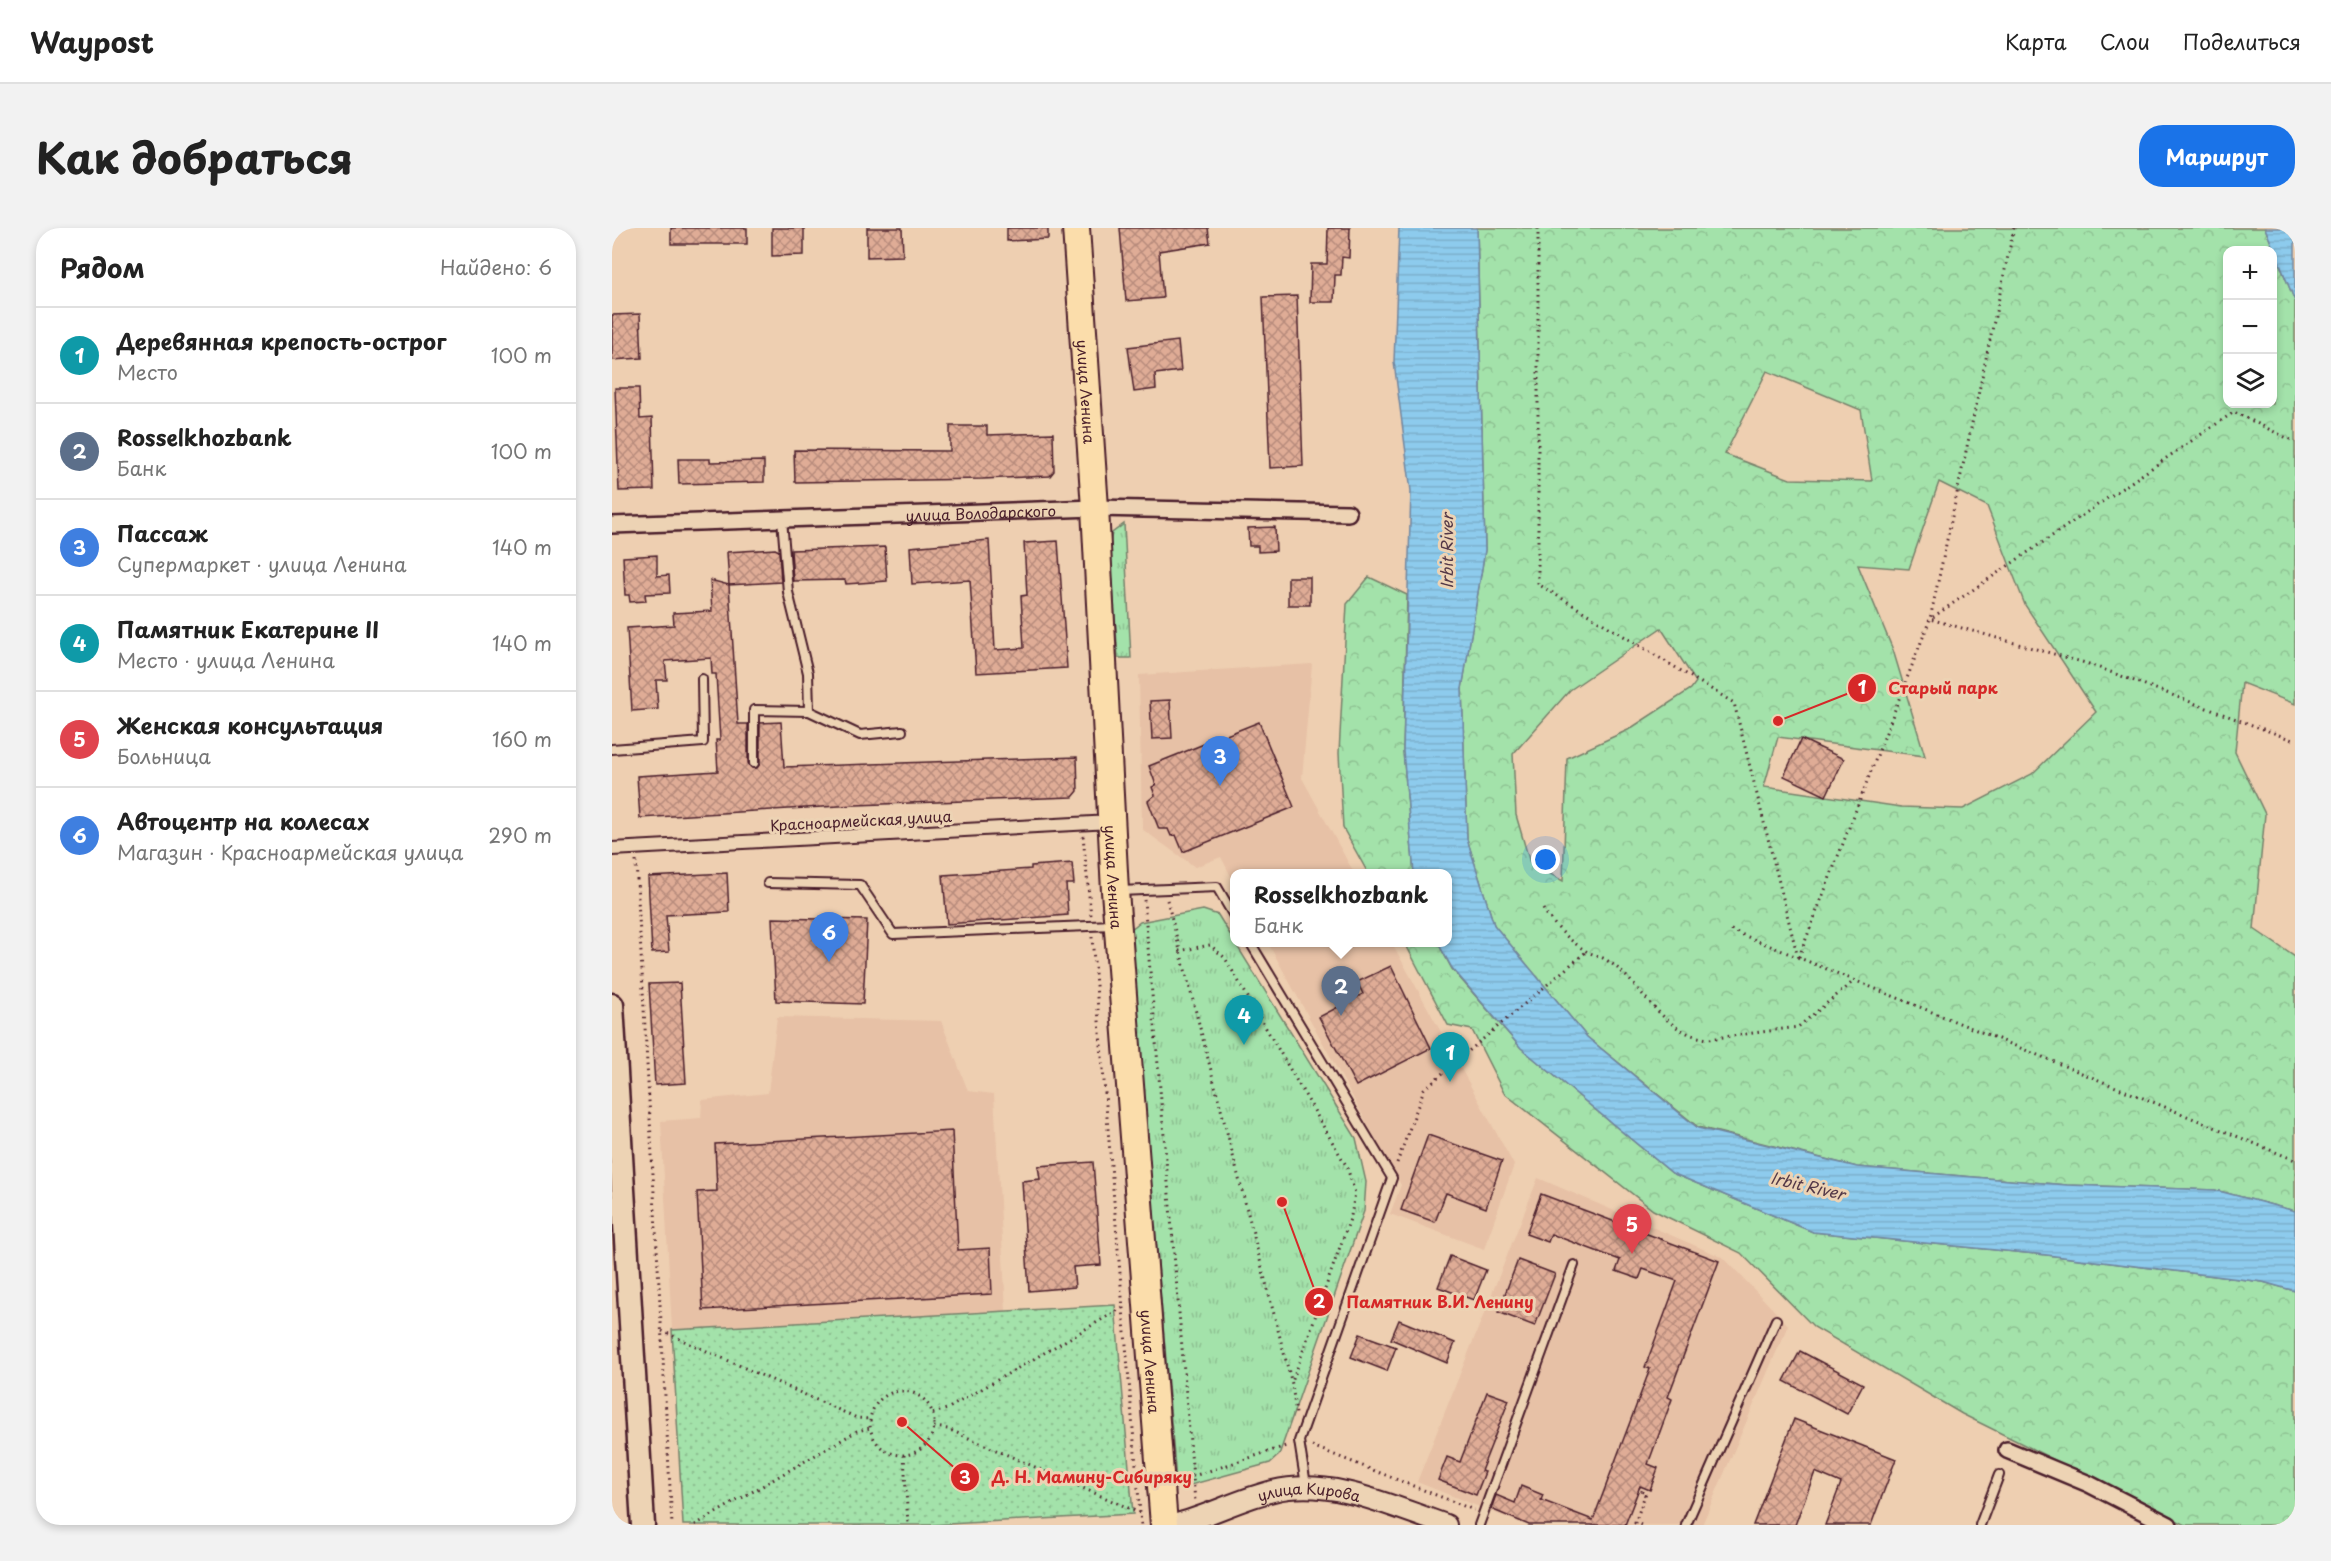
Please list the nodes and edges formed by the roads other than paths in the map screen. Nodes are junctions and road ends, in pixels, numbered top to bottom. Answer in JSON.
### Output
{"nodes":[{"id":1,"x":1076,"y":228,"type":"edge"},
{"id":2,"x":1095,"y":508,"type":"junction"},
{"id":3,"x":1348,"y":513,"type":"dead end"},
{"id":4,"x":782,"y":519,"type":"junction"},
{"id":5,"x":612,"y":525,"type":"edge"},
{"id":6,"x":702,"y":680,"type":"dead end"},
{"id":7,"x":809,"y":711,"type":"junction"},
{"id":8,"x":902,"y":731,"type":"dead end"},
{"id":9,"x":612,"y":749,"type":"edge"},
{"id":10,"x":754,"y":763,"type":"dead end"},
{"id":11,"x":1111,"y":822,"type":"junction"},
{"id":12,"x":612,"y":849,"type":"edge"},
{"id":13,"x":768,"y":883,"type":"dead end"},
{"id":14,"x":1115,"y":891,"type":"junction"},
{"id":15,"x":1230,"y":909,"type":"edge"},
{"id":16,"x":1118,"y":925,"type":"junction"},
{"id":17,"x":1253,"y":947,"type":"edge"},
{"id":18,"x":612,"y":1005,"type":"edge"},
{"id":19,"x":618,"y":1197,"type":"edge"},
{"id":20,"x":1574,"y":1265,"type":"dead end"},
{"id":21,"x":1776,"y":1320,"type":"dead end"},
{"id":22,"x":2007,"y":1450,"type":"dead end"},
{"id":23,"x":2000,"y":1475,"type":"dead end"},
{"id":24,"x":1306,"y":1485,"type":"junction"},
{"id":25,"x":643,"y":1525,"type":"edge"},
{"id":26,"x":1164,"y":1525,"type":"edge"},
{"id":27,"x":1173,"y":1525,"type":"edge"},
{"id":28,"x":1446,"y":1525,"type":"edge"},
{"id":29,"x":1479,"y":1525,"type":"edge"},
{"id":30,"x":1686,"y":1525,"type":"edge"},
{"id":31,"x":1980,"y":1525,"type":"edge"},
{"id":32,"x":2169,"y":1525,"type":"edge"}],
"edges":[{"from":1,"to":2,"type":"main road","name":"улица Ленина"},
{"from":2,"to":3,"type":"street","name":"улица Володарского"},
{"from":2,"to":4,"type":"street","name":"улица Володарского"},
{"from":2,"to":11,"type":"main road","name":"улица Ленина"},
{"from":4,"to":5,"type":"street","name":"улица Володарского"},
{"from":4,"to":7,"type":"lane"},
{"from":6,"to":9,"type":"lane"},
{"from":7,"to":8,"type":"lane"},
{"from":7,"to":10,"type":"lane"},
{"from":11,"to":12,"type":"street","name":"Красноармейская улица"},
{"from":11,"to":14,"type":"main road","name":"улица Ленина"},
{"from":13,"to":16,"type":"lane"},
{"from":14,"to":15,"type":"lane"},
{"from":14,"to":16,"type":"main road","name":"улица Ленина"},
{"from":16,"to":26,"type":"main road","name":"улица Ленина"},
{"from":17,"to":24,"type":"lane"},
{"from":18,"to":19,"type":"main road"},
{"from":19,"to":25,"type":"main road"},
{"from":20,"to":29,"type":"lane"},
{"from":21,"to":30,"type":"lane"},
{"from":22,"to":32,"type":"street"},
{"from":23,"to":31,"type":"lane"},
{"from":24,"to":27,"type":"street","name":"улица Кирова"},
{"from":24,"to":28,"type":"street","name":"улица Кирова"}]}
